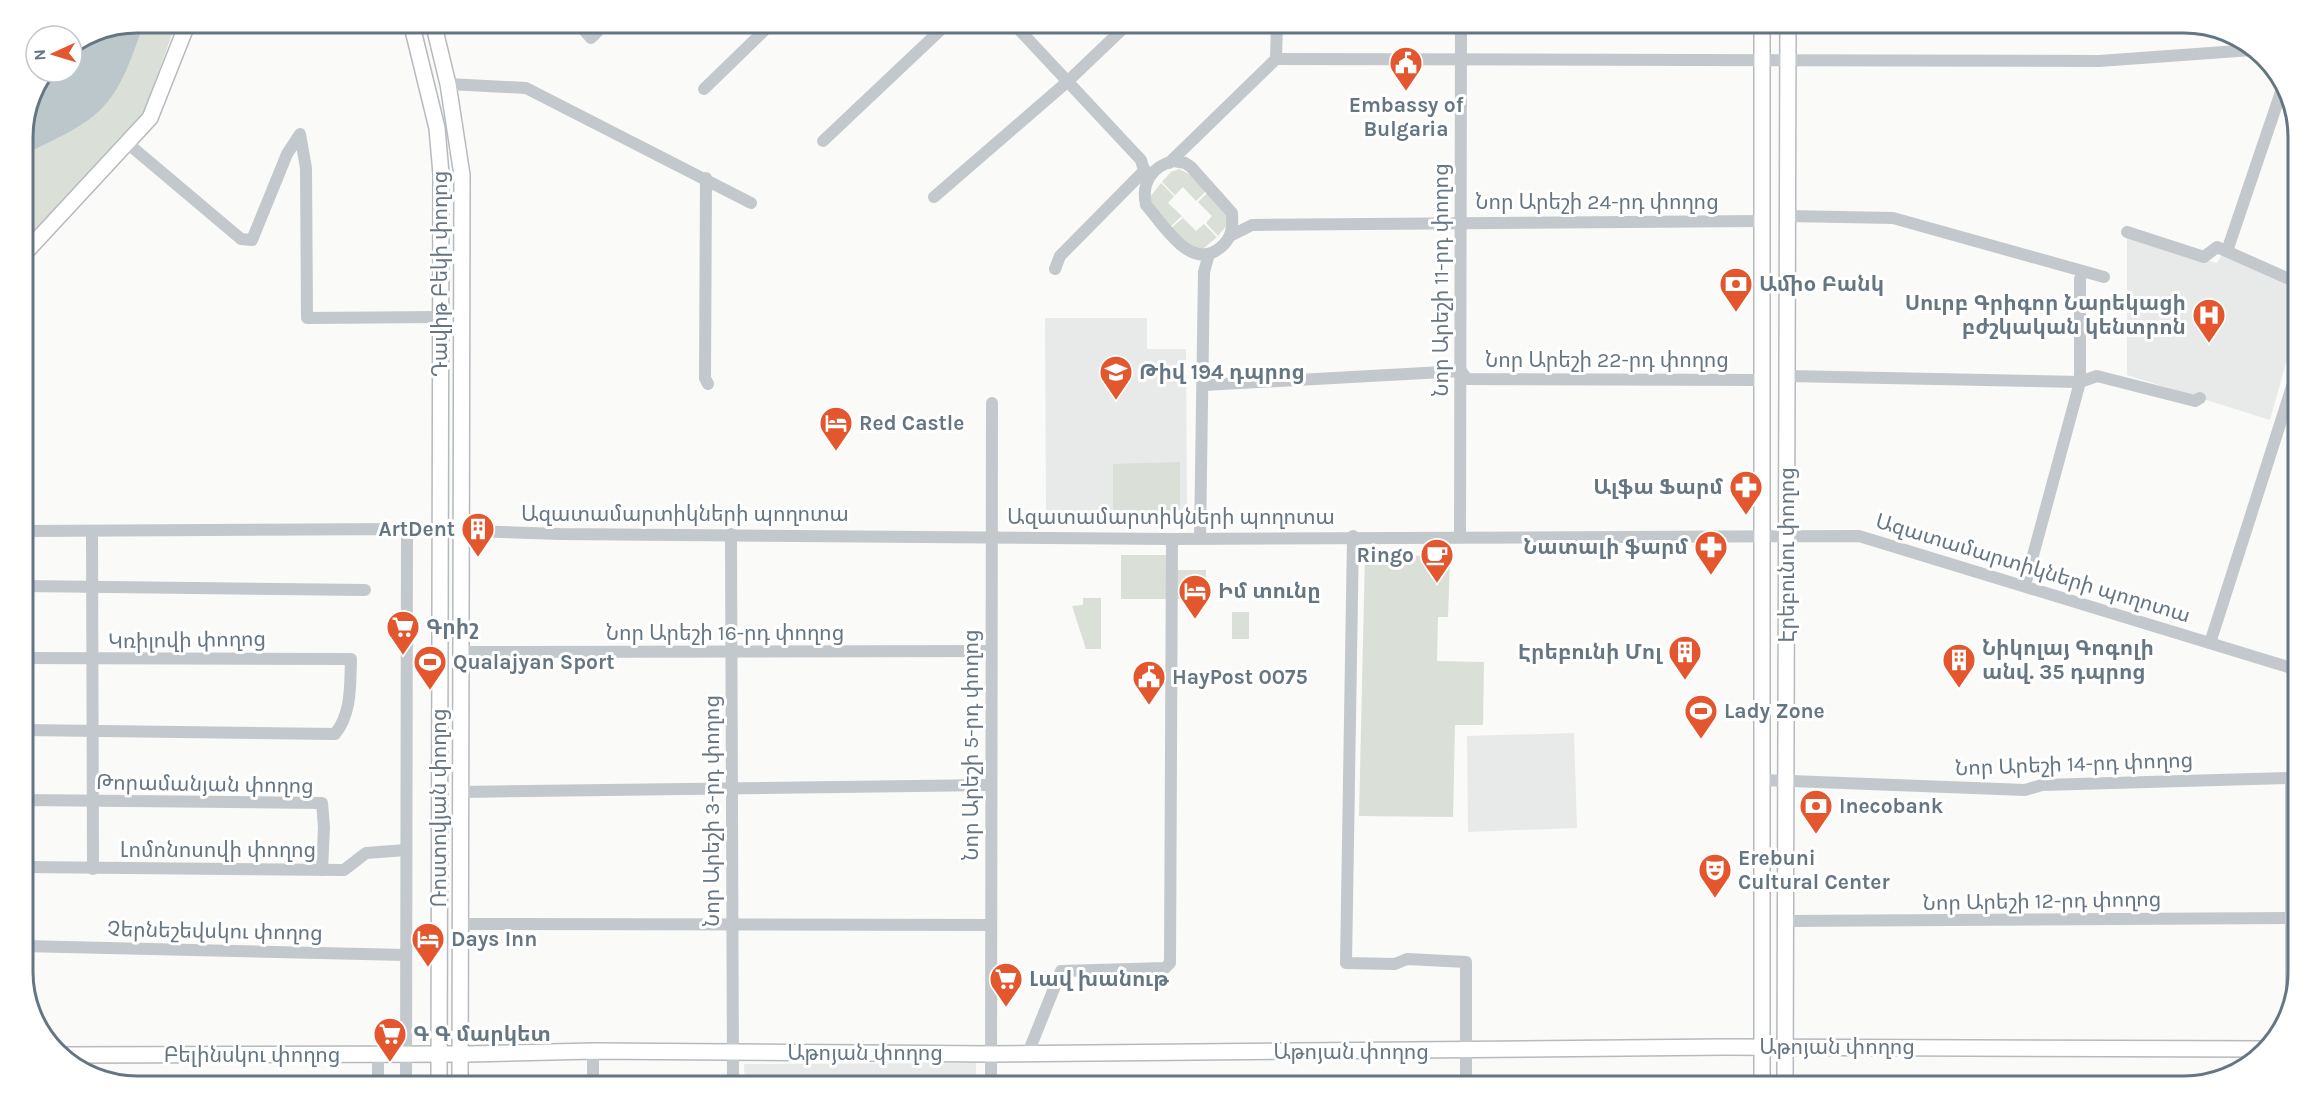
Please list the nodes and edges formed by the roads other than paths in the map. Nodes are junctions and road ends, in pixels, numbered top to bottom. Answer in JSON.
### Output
{"nodes":[{"id":1,"x":184,"y":33,"type":"edge"},
{"id":2,"x":414,"y":33,"type":"edge"},
{"id":3,"x":436,"y":33,"type":"edge"},
{"id":4,"x":762,"y":33,"type":"edge"},
{"id":5,"x":937,"y":33,"type":"edge"},
{"id":6,"x":1022,"y":33,"type":"edge"},
{"id":7,"x":1118,"y":33,"type":"edge"},
{"id":8,"x":1277,"y":33,"type":"edge"},
{"id":9,"x":1461,"y":33,"type":"edge"},
{"id":10,"x":1762,"y":33,"type":"edge"},
{"id":11,"x":1788,"y":33,"type":"edge"},
{"id":12,"x":2242,"y":51,"type":"edge"},
{"id":13,"x":1762,"y":58,"type":"junction"},
{"id":14,"x":1276,"y":59,"type":"junction"},
{"id":15,"x":1461,"y":59,"type":"junction"},
{"id":16,"x":1787,"y":59,"type":"junction"},
{"id":17,"x":1067,"y":82,"type":"junction"},
{"id":18,"x":448,"y":84,"type":"junction"},
{"id":19,"x":704,"y":89,"type":"dead end"},
{"id":20,"x":2279,"y":97,"type":"edge"},
{"id":21,"x":822,"y":141,"type":"dead end"},
{"id":22,"x":126,"y":142,"type":"junction"},
{"id":23,"x":1186,"y":146,"type":"junction"},
{"id":24,"x":1164,"y":164,"type":"junction"},
{"id":25,"x":1188,"y":165,"type":"junction"},
{"id":26,"x":1144,"y":171,"type":"junction"},
{"id":27,"x":706,"y":178,"type":"junction"},
{"id":28,"x":934,"y":197,"type":"dead end"},
{"id":29,"x":751,"y":203,"type":"dead end"},
{"id":30,"x":1232,"y":213,"type":"junction"},
{"id":31,"x":1787,"y":216,"type":"junction"},
{"id":32,"x":1762,"y":221,"type":"junction"},
{"id":33,"x":1461,"y":222,"type":"junction"},
{"id":34,"x":1252,"y":225,"type":"junction"},
{"id":35,"x":2127,"y":232,"type":"dead end"},
{"id":36,"x":1230,"y":236,"type":"junction"},
{"id":37,"x":33,"y":244,"type":"edge"},
{"id":38,"x":2227,"y":251,"type":"junction"},
{"id":39,"x":1191,"y":253,"type":"junction"},
{"id":40,"x":1209,"y":254,"type":"junction"},
{"id":41,"x":1055,"y":269,"type":"dead end"},
{"id":42,"x":1204,"y":272,"type":"junction"},
{"id":43,"x":2104,"y":277,"type":"dead end"},
{"id":44,"x":2288,"y":278,"type":"edge"},
{"id":45,"x":2080,"y":279,"type":"dead end"},
{"id":46,"x":441,"y":317,"type":"junction"},
{"id":47,"x":1461,"y":371,"type":"junction"},
{"id":48,"x":1787,"y":376,"type":"junction"},
{"id":49,"x":1762,"y":380,"type":"junction"},
{"id":50,"x":2080,"y":382,"type":"junction"},
{"id":51,"x":708,"y":384,"type":"dead end"},
{"id":52,"x":1204,"y":385,"type":"junction"},
{"id":53,"x":2200,"y":398,"type":"dead end"},
{"id":54,"x":992,"y":403,"type":"dead end"},
{"id":55,"x":2288,"y":410,"type":"edge"},
{"id":56,"x":406,"y":529,"type":"junction"},
{"id":57,"x":439,"y":530,"type":"junction"},
{"id":58,"x":459,"y":530,"type":"junction"},
{"id":59,"x":33,"y":531,"type":"edge"},
{"id":60,"x":92,"y":531,"type":"junction"},
{"id":61,"x":731,"y":534,"type":"junction"},
{"id":62,"x":1353,"y":536,"type":"junction"},
{"id":63,"x":991,"y":537,"type":"junction"},
{"id":64,"x":1460,"y":537,"type":"junction"},
{"id":65,"x":1762,"y":537,"type":"junction"},
{"id":66,"x":1786,"y":537,"type":"junction"},
{"id":67,"x":1200,"y":538,"type":"junction"},
{"id":68,"x":1172,"y":539,"type":"junction"},
{"id":69,"x":2025,"y":585,"type":"junction"},
{"id":70,"x":33,"y":586,"type":"edge"},
{"id":71,"x":92,"y":587,"type":"junction"},
{"id":72,"x":365,"y":590,"type":"dead end"},
{"id":73,"x":2210,"y":643,"type":"junction"},
{"id":74,"x":991,"y":651,"type":"junction"},
{"id":75,"x":460,"y":652,"type":"junction"},
{"id":76,"x":731,"y":653,"type":"junction"},
{"id":77,"x":33,"y":658,"type":"edge"},
{"id":78,"x":93,"y":660,"type":"junction"},
{"id":79,"x":2288,"y":667,"type":"edge"},
{"id":80,"x":33,"y":730,"type":"edge"},
{"id":81,"x":93,"y":732,"type":"junction"},
{"id":82,"x":2288,"y":778,"type":"edge"},
{"id":83,"x":1762,"y":780,"type":"junction"},
{"id":84,"x":1786,"y":782,"type":"junction"},
{"id":85,"x":991,"y":785,"type":"junction"},
{"id":86,"x":731,"y":789,"type":"junction"},
{"id":87,"x":460,"y":792,"type":"junction"},
{"id":88,"x":33,"y":800,"type":"edge"},
{"id":89,"x":93,"y":801,"type":"junction"},
{"id":90,"x":406,"y":850,"type":"junction"},
{"id":91,"x":33,"y":867,"type":"edge"},
{"id":92,"x":93,"y":868,"type":"junction"},
{"id":93,"x":322,"y":870,"type":"junction"},
{"id":94,"x":2288,"y":918,"type":"edge"},
{"id":95,"x":1786,"y":921,"type":"junction"},
{"id":96,"x":460,"y":924,"type":"junction"},
{"id":97,"x":991,"y":925,"type":"junction"},
{"id":98,"x":731,"y":926,"type":"junction"},
{"id":99,"x":33,"y":946,"type":"edge"},
{"id":100,"x":406,"y":955,"type":"junction"},
{"id":101,"x":1762,"y":1047,"type":"junction"},
{"id":102,"x":1786,"y":1047,"type":"junction"},
{"id":103,"x":2253,"y":1049,"type":"edge"},
{"id":104,"x":593,"y":1051,"type":"junction"},
{"id":105,"x":1466,"y":1051,"type":"junction"},
{"id":106,"x":733,"y":1052,"type":"junction"},
{"id":107,"x":1028,"y":1053,"type":"junction"},
{"id":108,"x":406,"y":1054,"type":"junction"},
{"id":109,"x":439,"y":1054,"type":"junction"},
{"id":110,"x":460,"y":1054,"type":"junction"},
{"id":111,"x":991,"y":1054,"type":"junction"},
{"id":112,"x":75,"y":1055,"type":"edge"},
{"id":113,"x":378,"y":1055,"type":"junction"},
{"id":114,"x":378,"y":1076,"type":"edge"},
{"id":115,"x":406,"y":1076,"type":"edge"},
{"id":116,"x":439,"y":1076,"type":"edge"},
{"id":117,"x":460,"y":1076,"type":"edge"},
{"id":118,"x":593,"y":1076,"type":"edge"},
{"id":119,"x":733,"y":1076,"type":"edge"},
{"id":120,"x":991,"y":1076,"type":"edge"},
{"id":121,"x":1466,"y":1076,"type":"edge"},
{"id":122,"x":1762,"y":1076,"type":"edge"},
{"id":123,"x":1785,"y":1076,"type":"edge"}],
"edges":[{"from":1,"to":22,"type":"main road"},
{"from":2,"to":46,"type":"main road","name":"Դավիթ Բեկի փողոց"},
{"from":3,"to":18,"type":"main road","name":"Դավիթ Բեկի փողոց"},
{"from":4,"to":19,"type":"street"},
{"from":5,"to":21,"type":"street"},
{"from":6,"to":17,"type":"street"},
{"from":7,"to":17,"type":"street"},
{"from":8,"to":14,"type":"street"},
{"from":9,"to":15,"type":"street","name":"Նոր Արեշի 11-րդ փողոց"},
{"from":10,"to":13,"type":"main road","name":"Էրեբունու փողոց"},
{"from":11,"to":16,"type":"main road","name":"Էրեբունու փողոց"},
{"from":12,"to":16,"type":"street"},
{"from":13,"to":15,"type":"street"},
{"from":13,"to":16,"type":"street"},
{"from":13,"to":32,"type":"main road","name":"Էրեբունու փողոց"},
{"from":14,"to":15,"type":"street"},
{"from":14,"to":23,"type":"street"},
{"from":15,"to":33,"type":"street","name":"Նոր Արեշի 11-րդ փողոց"},
{"from":16,"to":31,"type":"main road","name":"Էրեբունու փողոց"},
{"from":17,"to":26,"type":"street"},
{"from":17,"to":28,"type":"street"},
{"from":18,"to":27,"type":"street"},
{"from":18,"to":58,"type":"main road","name":"Դավիթ Բեկի փողոց"},
{"from":20,"to":38,"type":"street"},
{"from":22,"to":37,"type":"main road"},
{"from":22,"to":46,"type":"street"},
{"from":23,"to":24,"type":"street"},
{"from":23,"to":25,"type":"street"},
{"from":24,"to":25,"type":"street"},
{"from":24,"to":26,"type":"street"},
{"from":24,"to":26,"type":"street"},
{"from":25,"to":30,"type":"street"},
{"from":26,"to":39,"type":"street"},
{"from":26,"to":41,"type":"street"},
{"from":27,"to":29,"type":"street"},
{"from":27,"to":51,"type":"street"},
{"from":30,"to":34,"type":"street"},
{"from":30,"to":36,"type":"street"},
{"from":31,"to":43,"type":"street"},
{"from":31,"to":48,"type":"main road","name":"Էրեբունու փողոց"},
{"from":32,"to":33,"type":"street","name":"Նոր Արեշի 24-րդ փողոց"},
{"from":32,"to":49,"type":"main road","name":"Էրեբունու փողոց"},
{"from":33,"to":34,"type":"street","name":"Նոր Արեշի 24-րդ փողոց"},
{"from":33,"to":47,"type":"street","name":"Նոր Արեշի 11-րդ փողոց"},
{"from":34,"to":36,"type":"street","name":"Նոր Արեշի 24-րդ փողոց"},
{"from":35,"to":38,"type":"street"},
{"from":36,"to":40,"type":"street","name":"Նոր Արեշի 24-րդ փողոց"},
{"from":38,"to":44,"type":"street"},
{"from":39,"to":40,"type":"street"},
{"from":39,"to":42,"type":"street"},
{"from":40,"to":42,"type":"street"},
{"from":42,"to":52,"type":"street"},
{"from":45,"to":50,"type":"street"},
{"from":46,"to":57,"type":"main road","name":"Դավիթ Բեկի փողոց"},
{"from":47,"to":49,"type":"street","name":"Նոր Արեշի 22-րդ փողոց"},
{"from":47,"to":52,"type":"street","name":"Նոր Արեշի 22-րդ փողոց"},
{"from":47,"to":64,"type":"street","name":"Նոր Արեշի 11-րդ փողոց"},
{"from":48,"to":50,"type":"street"},
{"from":48,"to":66,"type":"main road","name":"Էրեբունու փողոց"},
{"from":49,"to":65,"type":"main road","name":"Էրեբունու փողոց"},
{"from":50,"to":53,"type":"street"},
{"from":50,"to":69,"type":"street"},
{"from":52,"to":67,"type":"street"},
{"from":54,"to":63,"type":"street","name":"Նոր Արեշի 5-րդ փողոց"},
{"from":55,"to":73,"type":"street"},
{"from":56,"to":57,"type":"street","name":"Ազատամարտիկների պողոտա"},
{"from":56,"to":60,"type":"street","name":"Ազատամարտիկների պողոտա"},
{"from":56,"to":90,"type":"street"},
{"from":57,"to":58,"type":"street","name":"Ազատամարտիկների պողոտա"},
{"from":57,"to":109,"type":"main road","name":"Ռոստովյան փողոց"},
{"from":58,"to":61,"type":"street","name":"Ազատամարտիկների պողոտա"},
{"from":58,"to":75,"type":"main road","name":"Ռոստովյան փողոց"},
{"from":59,"to":60,"type":"street","name":"Ազատամարտիկների պողոտա"},
{"from":60,"to":71,"type":"street"},
{"from":61,"to":63,"type":"street","name":"Ազատամարտիկների պողոտա"},
{"from":61,"to":76,"type":"street","name":"Նոր Արեշի 3-րդ փողոց"},
{"from":62,"to":64,"type":"street","name":"Ազատամարտիկների պողոտա"},
{"from":62,"to":67,"type":"street","name":"Ազատամարտիկների պողոտա"},
{"from":62,"to":105,"type":"street"},
{"from":63,"to":68,"type":"street","name":"Ազատամարտիկների պողոտա"},
{"from":63,"to":74,"type":"street","name":"Նոր Արեշի 5-րդ փողոց"},
{"from":64,"to":65,"type":"street","name":"Ազատամարտիկների պողոտա"},
{"from":65,"to":66,"type":"street","name":"Ազատամարտիկների պողոտա"},
{"from":65,"to":83,"type":"main road","name":"Էրեբունու փողոց"},
{"from":66,"to":69,"type":"street","name":"Ազատամարտիկների պողոտա"},
{"from":66,"to":84,"type":"main road","name":"Էրեբունու փողոց"},
{"from":67,"to":68,"type":"street","name":"Ազատամարտիկների պողոտա"},
{"from":68,"to":107,"type":"street"},
{"from":69,"to":73,"type":"street","name":"Ազատամարտիկների պողոտա"},
{"from":70,"to":71,"type":"street"},
{"from":71,"to":72,"type":"street"},
{"from":71,"to":78,"type":"street"},
{"from":73,"to":79,"type":"street","name":"Ազատամարտիկների պողոտա"},
{"from":74,"to":76,"type":"street","name":"Նոր Արեշի 16-րդ փողոց"},
{"from":74,"to":85,"type":"street","name":"Նոր Արեշի 5-րդ փողոց"},
{"from":75,"to":76,"type":"street","name":"Նոր Արեշի 16-րդ փողոց"},
{"from":75,"to":87,"type":"main road","name":"Ռոստովյան փողոց"},
{"from":76,"to":86,"type":"street","name":"Նոր Արեշի 3-րդ փողոց"},
{"from":77,"to":78,"type":"street","name":"Կռիլովի փողոց"},
{"from":78,"to":81,"type":"street"},
{"from":78,"to":81,"type":"street","name":"Կռիլովի փողոց"},
{"from":80,"to":81,"type":"street"},
{"from":81,"to":89,"type":"street"},
{"from":82,"to":84,"type":"street","name":"Նոր Արեշի 14-րդ փողոց"},
{"from":83,"to":84,"type":"street","name":"Նոր Արեշի 14-րդ փողոց"},
{"from":83,"to":101,"type":"main road","name":"Էրեբունու փողոց"},
{"from":84,"to":95,"type":"main road","name":"Էրեբունու փողոց"},
{"from":85,"to":86,"type":"street"},
{"from":85,"to":97,"type":"street","name":"Նոր Արեշի 5-րդ փողոց"},
{"from":86,"to":87,"type":"street"},
{"from":86,"to":98,"type":"street","name":"Նոր Արեշի 3-րդ փողոց"},
{"from":87,"to":96,"type":"main road","name":"Ռոստովյան փողոց"},
{"from":88,"to":89,"type":"street","name":"Թորամանյան փողոց"},
{"from":89,"to":92,"type":"street"},
{"from":89,"to":93,"type":"street","name":"Թորամանյան փողոց"},
{"from":90,"to":93,"type":"street","name":"Լոմոնոսովի փողոց"},
{"from":90,"to":100,"type":"street"},
{"from":91,"to":92,"type":"street","name":"Լոմոնոսովի փողոց"},
{"from":92,"to":93,"type":"street","name":"Լոմոնոսովի փողոց"},
{"from":94,"to":95,"type":"street","name":"Նոր Արեշի 12-րդ փողոց"},
{"from":95,"to":102,"type":"main road","name":"Էրեբունու փողոց"},
{"from":96,"to":98,"type":"street"},
{"from":96,"to":110,"type":"main road","name":"Ռոստովյան փողոց"},
{"from":97,"to":98,"type":"street"},
{"from":97,"to":111,"type":"street","name":"Նոր Արեշի 5-րդ փողոց"},
{"from":98,"to":106,"type":"street","name":"Նոր Արեշի 3-րդ փողոց"},
{"from":99,"to":100,"type":"street","name":"Չերնեշեվսկու փողոց"},
{"from":100,"to":108,"type":"street"},
{"from":101,"to":102,"type":"main road","name":"Աթոյան փողոց"},
{"from":101,"to":105,"type":"main road","name":"Աթոյան փողոց"},
{"from":101,"to":122,"type":"main road","name":"Էրեբունու փողոց"},
{"from":102,"to":103,"type":"main road","name":"Աթոյան փողոց"},
{"from":102,"to":123,"type":"main road","name":"Էրեբունու փողոց"},
{"from":104,"to":106,"type":"main road","name":"Աթոյան փողոց"},
{"from":104,"to":110,"type":"main road","name":"Աթոյան փողոց"},
{"from":104,"to":118,"type":"street"},
{"from":105,"to":107,"type":"main road","name":"Աթոյան փողոց"},
{"from":105,"to":121,"type":"street"},
{"from":106,"to":111,"type":"main road","name":"Աթոյան փողոց"},
{"from":106,"to":119,"type":"street","name":"Նոր Արեշի 3-րդ փողոց"},
{"from":107,"to":111,"type":"main road","name":"Աթոյան փողոց"},
{"from":108,"to":109,"type":"main road","name":"Բելինսկու փողոց"},
{"from":108,"to":113,"type":"main road","name":"Բելինսկու փողոց"},
{"from":108,"to":115,"type":"street"},
{"from":109,"to":110,"type":"main road","name":"Աթոյան փողոց"},
{"from":109,"to":116,"type":"main road","name":"Ռոստովյան փողոց"},
{"from":110,"to":117,"type":"main road","name":"Ռոստովյան փողոց"},
{"from":111,"to":120,"type":"street","name":"Նոր Արեշի 5-րդ փողոց"},
{"from":112,"to":113,"type":"main road","name":"Բելինսկու փողոց"},
{"from":113,"to":114,"type":"street"}]}
